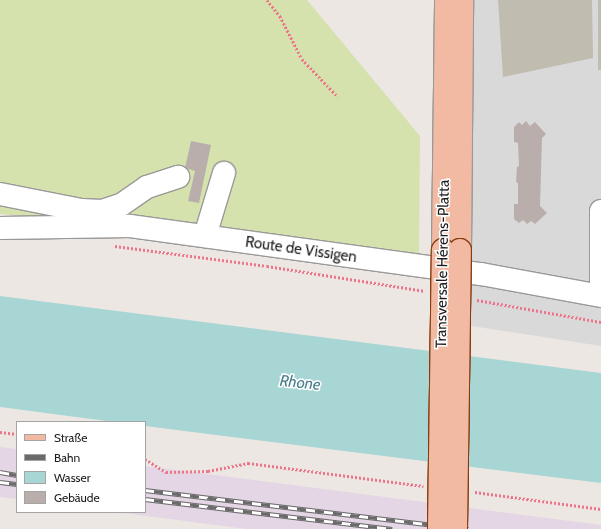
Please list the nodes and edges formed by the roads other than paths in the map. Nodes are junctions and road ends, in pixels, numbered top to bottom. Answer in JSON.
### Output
{"nodes":[{"id":1,"x":446,"y":0,"type":"edge"},
{"id":2,"x":462,"y":0,"type":"edge"},
{"id":3,"x":224,"y":173,"type":"dead end"},
{"id":4,"x":0,"y":178,"type":"edge"},
{"id":5,"x":178,"y":178,"type":"dead end"},
{"id":6,"x":0,"y":194,"type":"edge"},
{"id":7,"x":47,"y":203,"type":"junction"},
{"id":8,"x":601,"y":211,"type":"edge"},
{"id":9,"x":0,"y":228,"type":"edge"},
{"id":10,"x":205,"y":236,"type":"junction"},
{"id":11,"x":451,"y":250,"type":"junction"},
{"id":12,"x":601,"y":296,"type":"edge"},
{"id":13,"x":442,"y":527,"type":"edge"}],
"edges":[{"from":1,"to":11,"type":"main road","name":"Transversale Hérens-Platta"},
{"from":2,"to":11,"type":"main road","name":"Transversale Hérens-Platta"},
{"from":3,"to":10,"type":"street"},
{"from":4,"to":7,"type":"street"},
{"from":5,"to":7,"type":"street"},
{"from":6,"to":7,"type":"street"},
{"from":8,"to":12,"type":"street"},
{"from":9,"to":10,"type":"street","name":"Route de Vissigen"},
{"from":10,"to":12,"type":"street","name":"Route de Vissigen"},
{"from":11,"to":13,"type":"main road","name":"Transversale Hérens-Platta","bridge":true}]}
